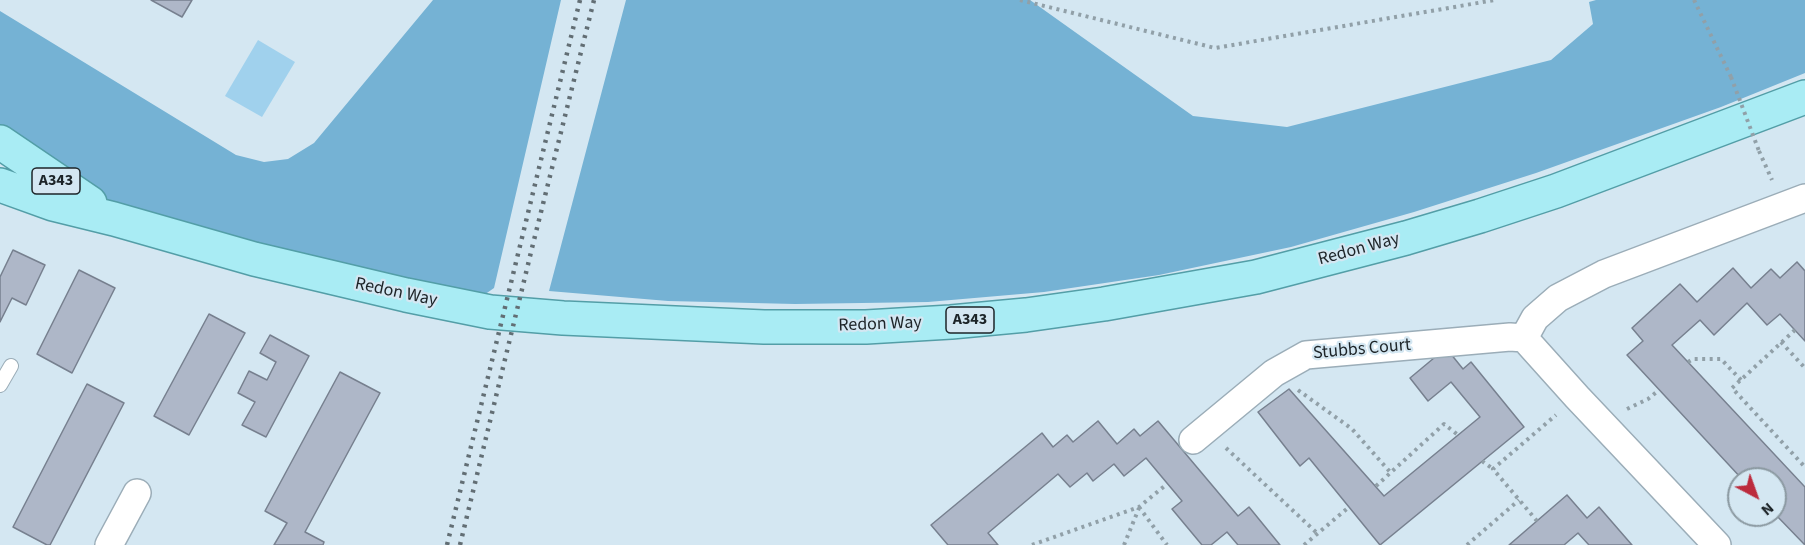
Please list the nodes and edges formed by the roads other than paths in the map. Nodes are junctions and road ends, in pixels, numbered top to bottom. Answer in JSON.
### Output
{"nodes":[{"id":1,"x":1805,"y":97,"type":"edge"},
{"id":2,"x":0,"y":142,"type":"edge"},
{"id":3,"x":0,"y":185,"type":"edge"},
{"id":4,"x":1805,"y":198,"type":"edge"},
{"id":5,"x":114,"y":219,"type":"junction"},
{"id":6,"x":1524,"y":338,"type":"junction"},
{"id":7,"x":10,"y":366,"type":"dead end"},
{"id":8,"x":0,"y":385,"type":"edge"},
{"id":9,"x":1192,"y":440,"type":"dead end"},
{"id":10,"x":137,"y":493,"type":"dead end"},
{"id":11,"x":109,"y":545,"type":"edge"},
{"id":12,"x":1717,"y":545,"type":"edge"}],
"edges":[{"from":1,"to":5,"type":"main road","name":"Redon Way","number":"A343"},
{"from":2,"to":5,"type":"main road","name":"Redon Way","number":"A343"},
{"from":3,"to":5,"type":"main road","name":"Redon Way","number":"A343"},
{"from":4,"to":6,"type":"street"},
{"from":6,"to":9,"type":"street","name":"Stubbs Court"},
{"from":6,"to":12,"type":"street"},
{"from":7,"to":8,"type":"lane"},
{"from":10,"to":11,"type":"street"}]}
